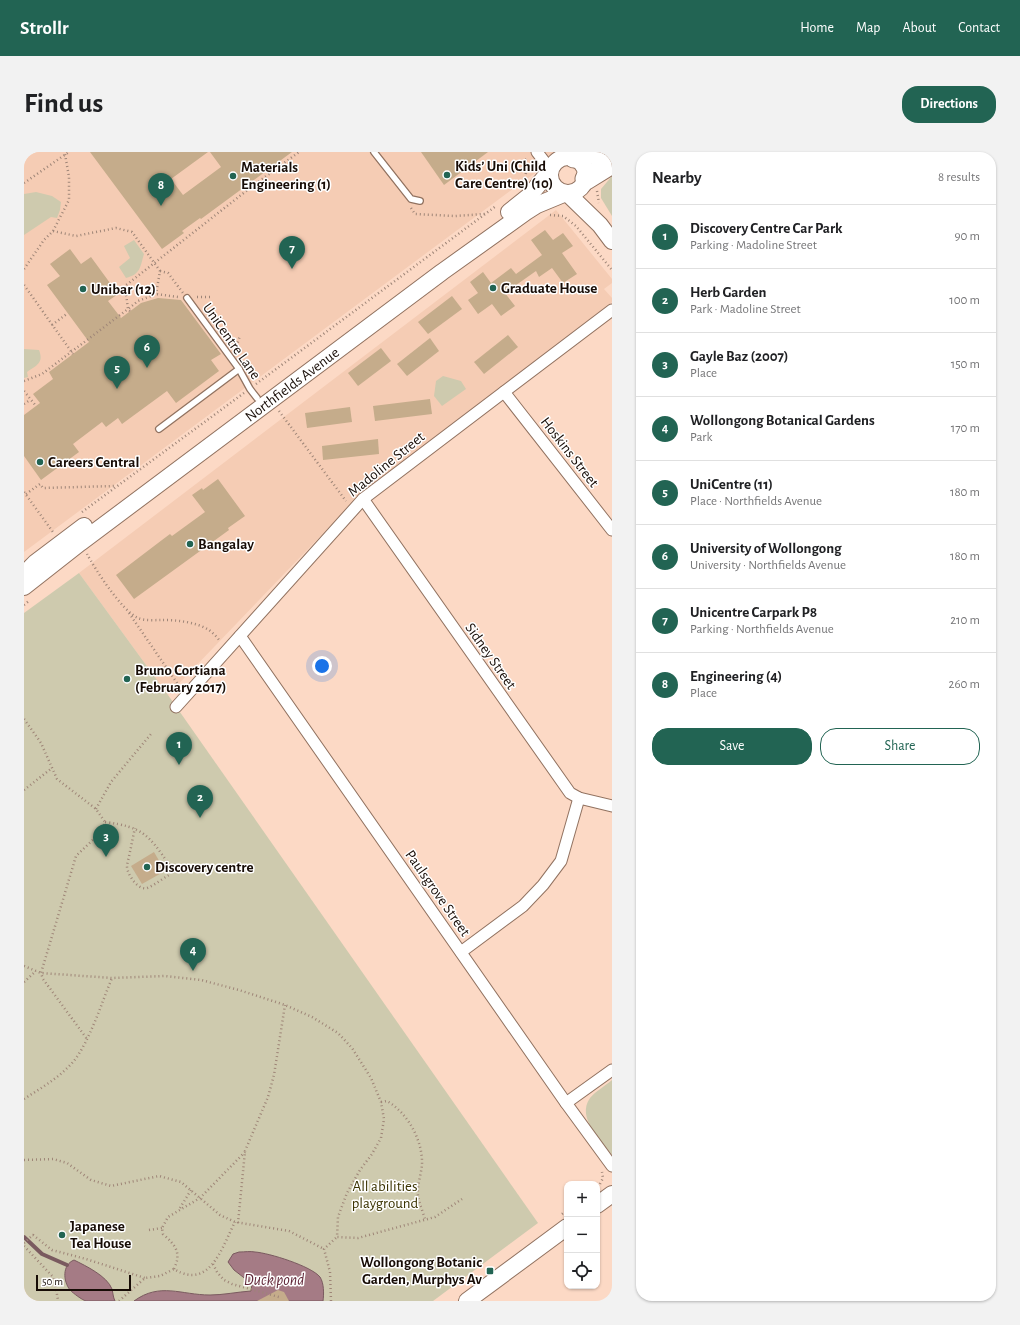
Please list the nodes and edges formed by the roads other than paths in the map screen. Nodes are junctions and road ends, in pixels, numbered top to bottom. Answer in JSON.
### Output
{"nodes":[{"id":1,"x":374,"y":152,"type":"edge"},
{"id":2,"x":537,"y":152,"type":"edge"},
{"id":3,"x":596,"y":152,"type":"edge"},
{"id":4,"x":570,"y":155,"type":"edge"},
{"id":5,"x":612,"y":163,"type":"edge"},
{"id":6,"x":550,"y":170,"type":"junction"},
{"id":7,"x":585,"y":181,"type":"junction"},
{"id":8,"x":567,"y":193,"type":"junction"},
{"id":9,"x":420,"y":201,"type":"dead end"},
{"id":10,"x":600,"y":225,"type":"junction"},
{"id":11,"x":612,"y":241,"type":"edge"},
{"id":12,"x":187,"y":298,"type":"road end"},
{"id":13,"x":612,"y":310,"type":"edge"},
{"id":14,"x":239,"y":369,"type":"junction"},
{"id":15,"x":504,"y":392,"type":"junction"},
{"id":16,"x":257,"y":398,"type":"junction"},
{"id":17,"x":159,"y":429,"type":"dead end"},
{"id":18,"x":363,"y":499,"type":"junction"},
{"id":19,"x":612,"y":530,"type":"edge"},
{"id":20,"x":28,"y":568,"type":"edge"},
{"id":21,"x":29,"y":592,"type":"edge"},
{"id":22,"x":240,"y":636,"type":"junction"},
{"id":23,"x":176,"y":707,"type":"dead end"},
{"id":24,"x":579,"y":798,"type":"junction"},
{"id":25,"x":612,"y":806,"type":"edge"},
{"id":26,"x":461,"y":952,"type":"junction"},
{"id":27,"x":612,"y":1070,"type":"edge"},
{"id":28,"x":566,"y":1103,"type":"junction"},
{"id":29,"x":612,"y":1166,"type":"edge"},
{"id":30,"x":612,"y":1194,"type":"edge"},
{"id":31,"x":600,"y":1203,"type":"edge"},
{"id":32,"x":564,"y":1229,"type":"edge"},
{"id":33,"x":467,"y":1301,"type":"edge"}],
"edges":[{"from":1,"to":9,"type":"lane"},
{"from":2,"to":6,"type":"street"},
{"from":3,"to":4,"type":"highway"},
{"from":4,"to":6,"type":"main road"},
{"from":4,"to":7,"type":"main road"},
{"from":5,"to":7,"type":"highway"},
{"from":6,"to":8,"type":"main road"},
{"from":6,"to":16,"type":"main road","name":"Northfields Avenue"},
{"from":7,"to":8,"type":"main road"},
{"from":7,"to":10,"type":"main road"},
{"from":8,"to":10,"type":"main road"},
{"from":8,"to":21,"type":"main road","name":"Northfields Avenue"},
{"from":10,"to":11,"type":"main road"},
{"from":12,"to":14,"type":"lane","name":"UniCentre Lane"},
{"from":13,"to":15,"type":"street","name":"Madoline Street"},
{"from":14,"to":16,"type":"lane","name":"UniCentre Lane"},
{"from":14,"to":17,"type":"lane"},
{"from":15,"to":18,"type":"street","name":"Madoline Street"},
{"from":15,"to":19,"type":"street","name":"Hoskins Street"},
{"from":16,"to":20,"type":"main road","name":"Northfields Avenue"},
{"from":18,"to":22,"type":"street","name":"Madoline Street"},
{"from":18,"to":24,"type":"street","name":"Sidney Street"},
{"from":22,"to":23,"type":"street","name":"Madoline Street"},
{"from":22,"to":26,"type":"street","name":"Paulsgrove Street"},
{"from":24,"to":25,"type":"street","name":"Sidney Street"},
{"from":24,"to":26,"type":"street"},
{"from":26,"to":28,"type":"street","name":"Paulsgrove Street"},
{"from":27,"to":28,"type":"street"},
{"from":28,"to":29,"type":"street","name":"Paulsgrove Street"},
{"from":30,"to":31,"type":"main road"},
{"from":32,"to":33,"type":"main road"}]}
